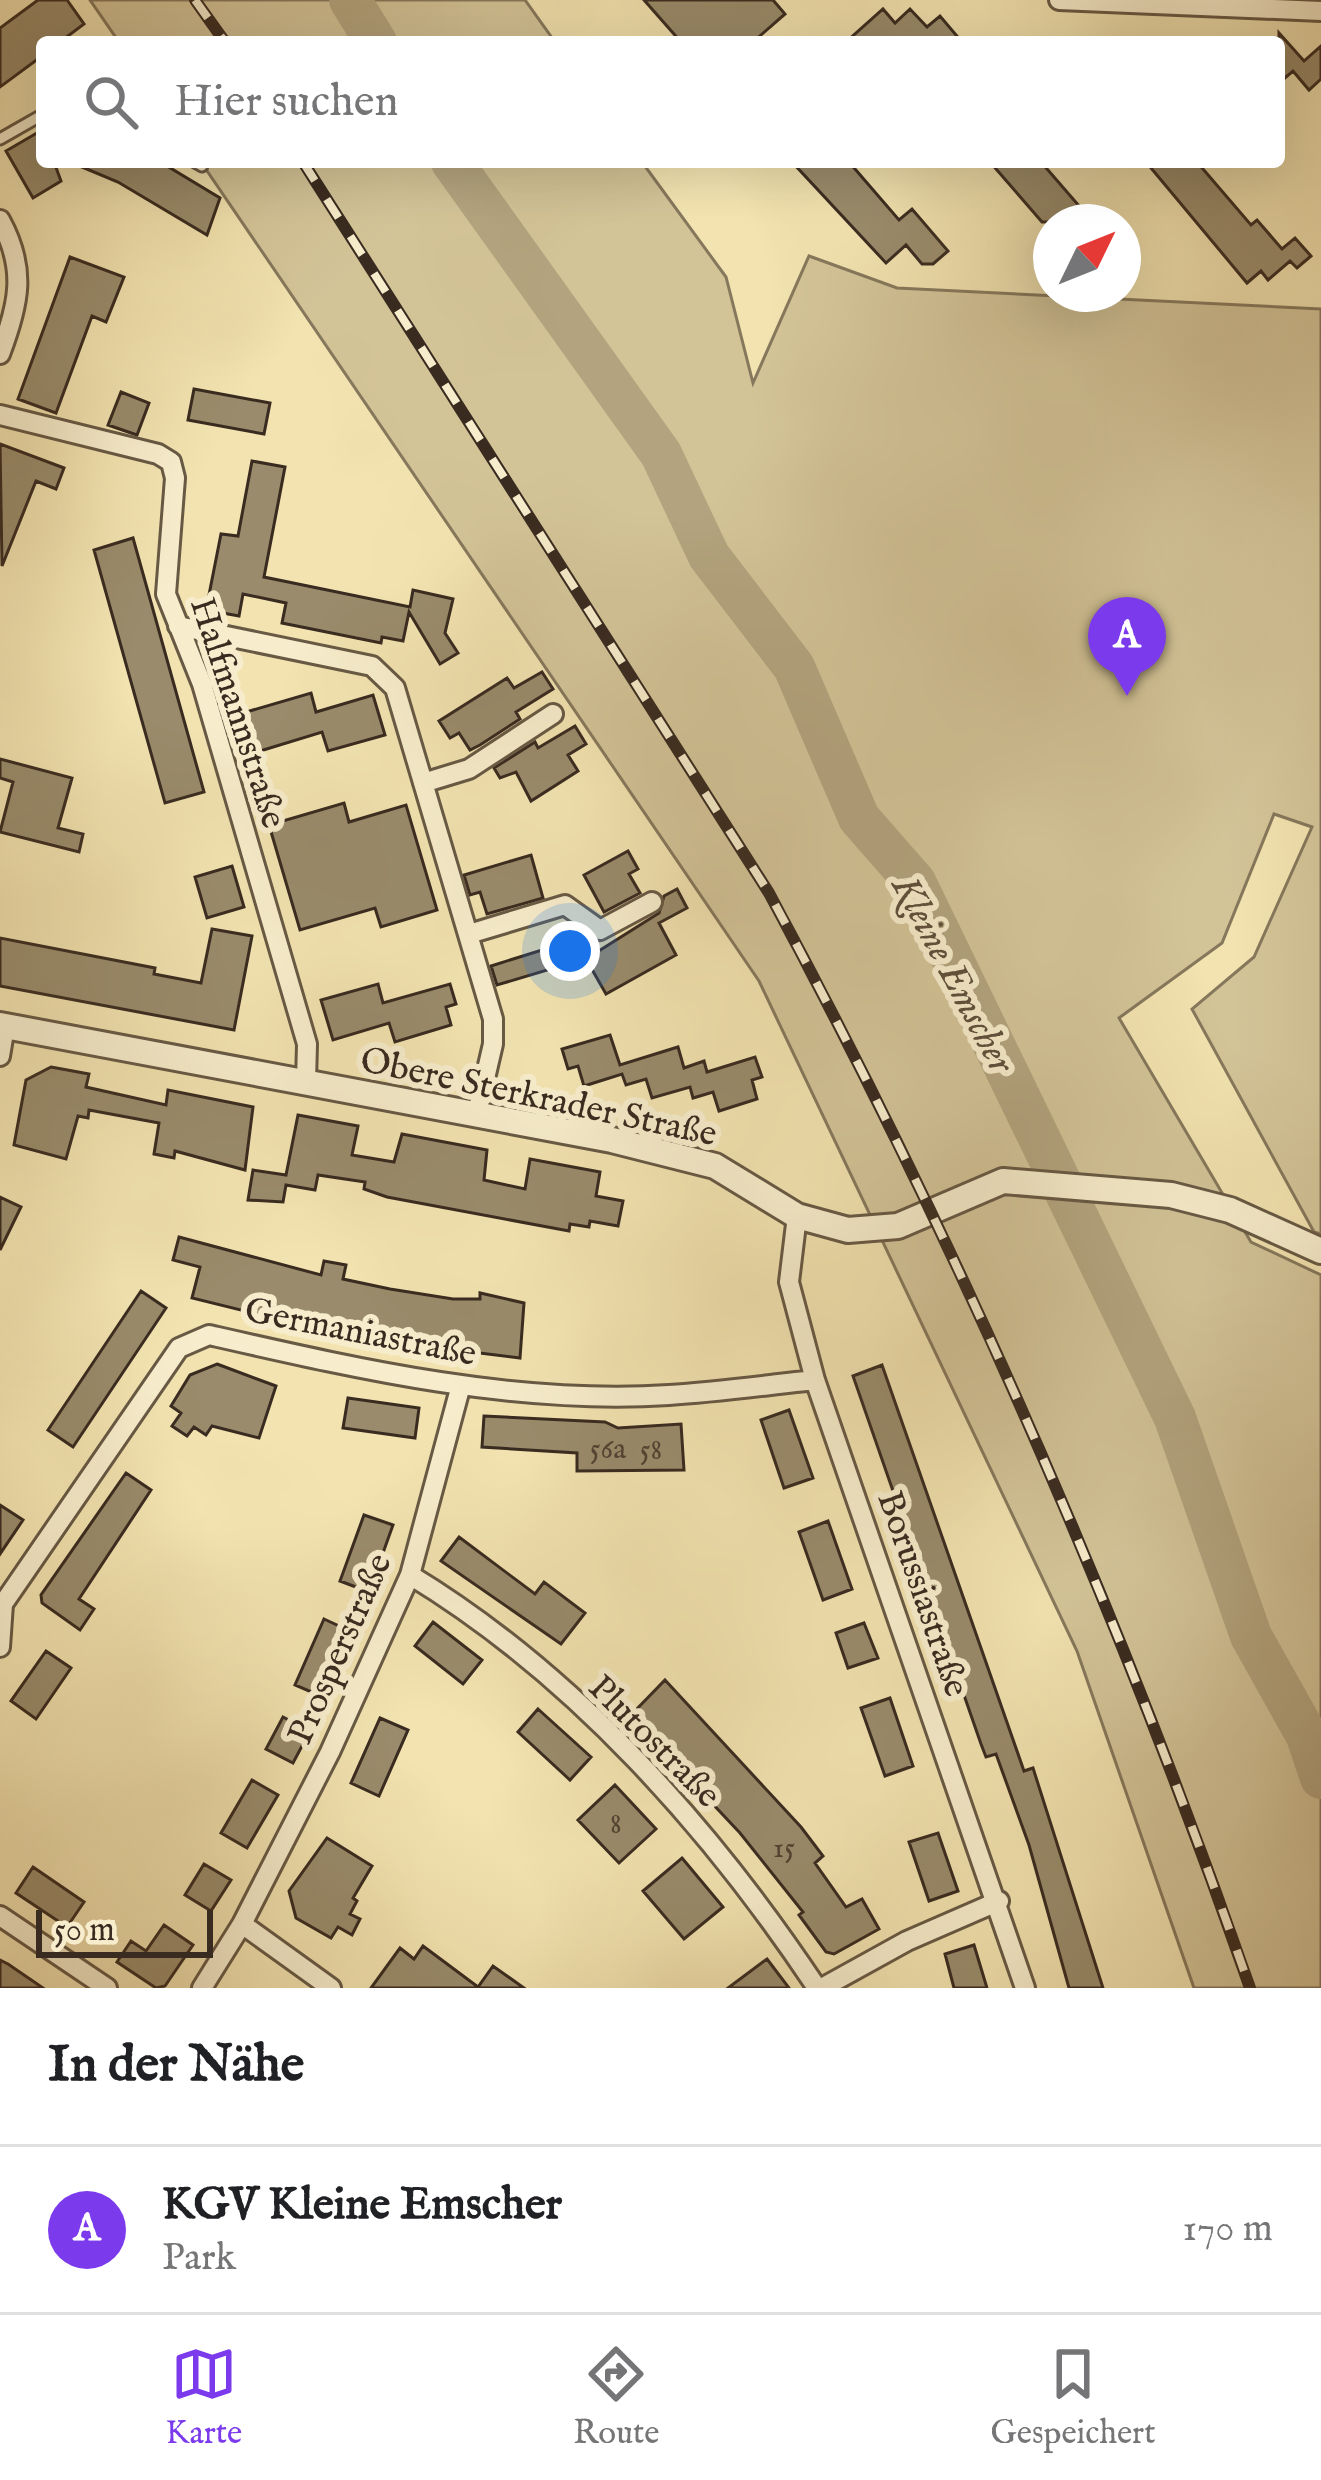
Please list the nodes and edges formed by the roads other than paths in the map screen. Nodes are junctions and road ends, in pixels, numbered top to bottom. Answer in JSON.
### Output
{"nodes":[{"id":1,"x":1059,"y":0,"type":"edge"},
{"id":2,"x":1321,"y":10,"type":"edge"},
{"id":3,"x":36,"y":118,"type":"edge"},
{"id":4,"x":0,"y":139,"type":"edge"},
{"id":5,"x":0,"y":220,"type":"edge"},
{"id":6,"x":0,"y":354,"type":"edge"},
{"id":7,"x":0,"y":415,"type":"edge"},
{"id":8,"x":178,"y":626,"type":"junction"},
{"id":9,"x":553,"y":714,"type":"dead end"},
{"id":10,"x":423,"y":783,"type":"junction"},
{"id":11,"x":652,"y":902,"type":"dead end"},
{"id":12,"x":469,"y":934,"type":"junction"},
{"id":13,"x":3,"y":1025,"type":"edge"},
{"id":14,"x":0,"y":1056,"type":"edge"},
{"id":15,"x":306,"y":1082,"type":"junction"},
{"id":16,"x":477,"y":1113,"type":"junction"},
{"id":17,"x":796,"y":1216,"type":"junction"},
{"id":18,"x":1321,"y":1251,"type":"edge"},
{"id":19,"x":815,"y":1380,"type":"junction"},
{"id":20,"x":461,"y":1385,"type":"junction"},
{"id":21,"x":410,"y":1575,"type":"junction"},
{"id":22,"x":2,"y":1603,"type":"edge"},
{"id":23,"x":0,"y":1647,"type":"edge"},
{"id":24,"x":999,"y":1901,"type":"junction"},
{"id":25,"x":0,"y":1916,"type":"edge"},
{"id":26,"x":242,"y":1924,"type":"junction"},
{"id":27,"x":107,"y":1988,"type":"edge"},
{"id":28,"x":202,"y":1988,"type":"edge"},
{"id":29,"x":331,"y":1988,"type":"edge"},
{"id":30,"x":820,"y":1988,"type":"edge"},
{"id":31,"x":1024,"y":1988,"type":"edge"}],
"edges":[{"from":1,"to":2,"type":"street"},
{"from":3,"to":4,"type":"lane"},
{"from":5,"to":6,"type":"street"},
{"from":7,"to":8,"type":"street","name":"Halfmannstraße"},
{"from":8,"to":10,"type":"street"},
{"from":8,"to":15,"type":"street","name":"Halfmannstraße"},
{"from":9,"to":10,"type":"street"},
{"from":10,"to":12,"type":"street"},
{"from":11,"to":12,"type":"street"},
{"from":12,"to":16,"type":"street"},
{"from":13,"to":14,"type":"street"},
{"from":13,"to":15,"type":"street","name":"Obere Sterkrader Straße"},
{"from":15,"to":16,"type":"street","name":"Obere Sterkrader Straße"},
{"from":16,"to":17,"type":"street","name":"Obere Sterkrader Straße"},
{"from":17,"to":18,"type":"street","name":"Obere Sterkrader Straße"},
{"from":17,"to":19,"type":"street","name":"Borussiastraße"},
{"from":19,"to":20,"type":"street","name":"Germaniastraße"},
{"from":19,"to":24,"type":"street","name":"Borussiastraße"},
{"from":20,"to":21,"type":"street","name":"Prosperstraße"},
{"from":20,"to":22,"type":"street","name":"Germaniastraße"},
{"from":21,"to":26,"type":"street","name":"Prosperstraße"},
{"from":21,"to":30,"type":"street","name":"Plutostraße"},
{"from":22,"to":23,"type":"street","name":"Germaniastraße"},
{"from":24,"to":30,"type":"street"},
{"from":24,"to":31,"type":"street","name":"Borussiastraße"},
{"from":25,"to":27,"type":"street"},
{"from":26,"to":28,"type":"street","name":"Prosperstraße"},
{"from":26,"to":29,"type":"street"}]}
